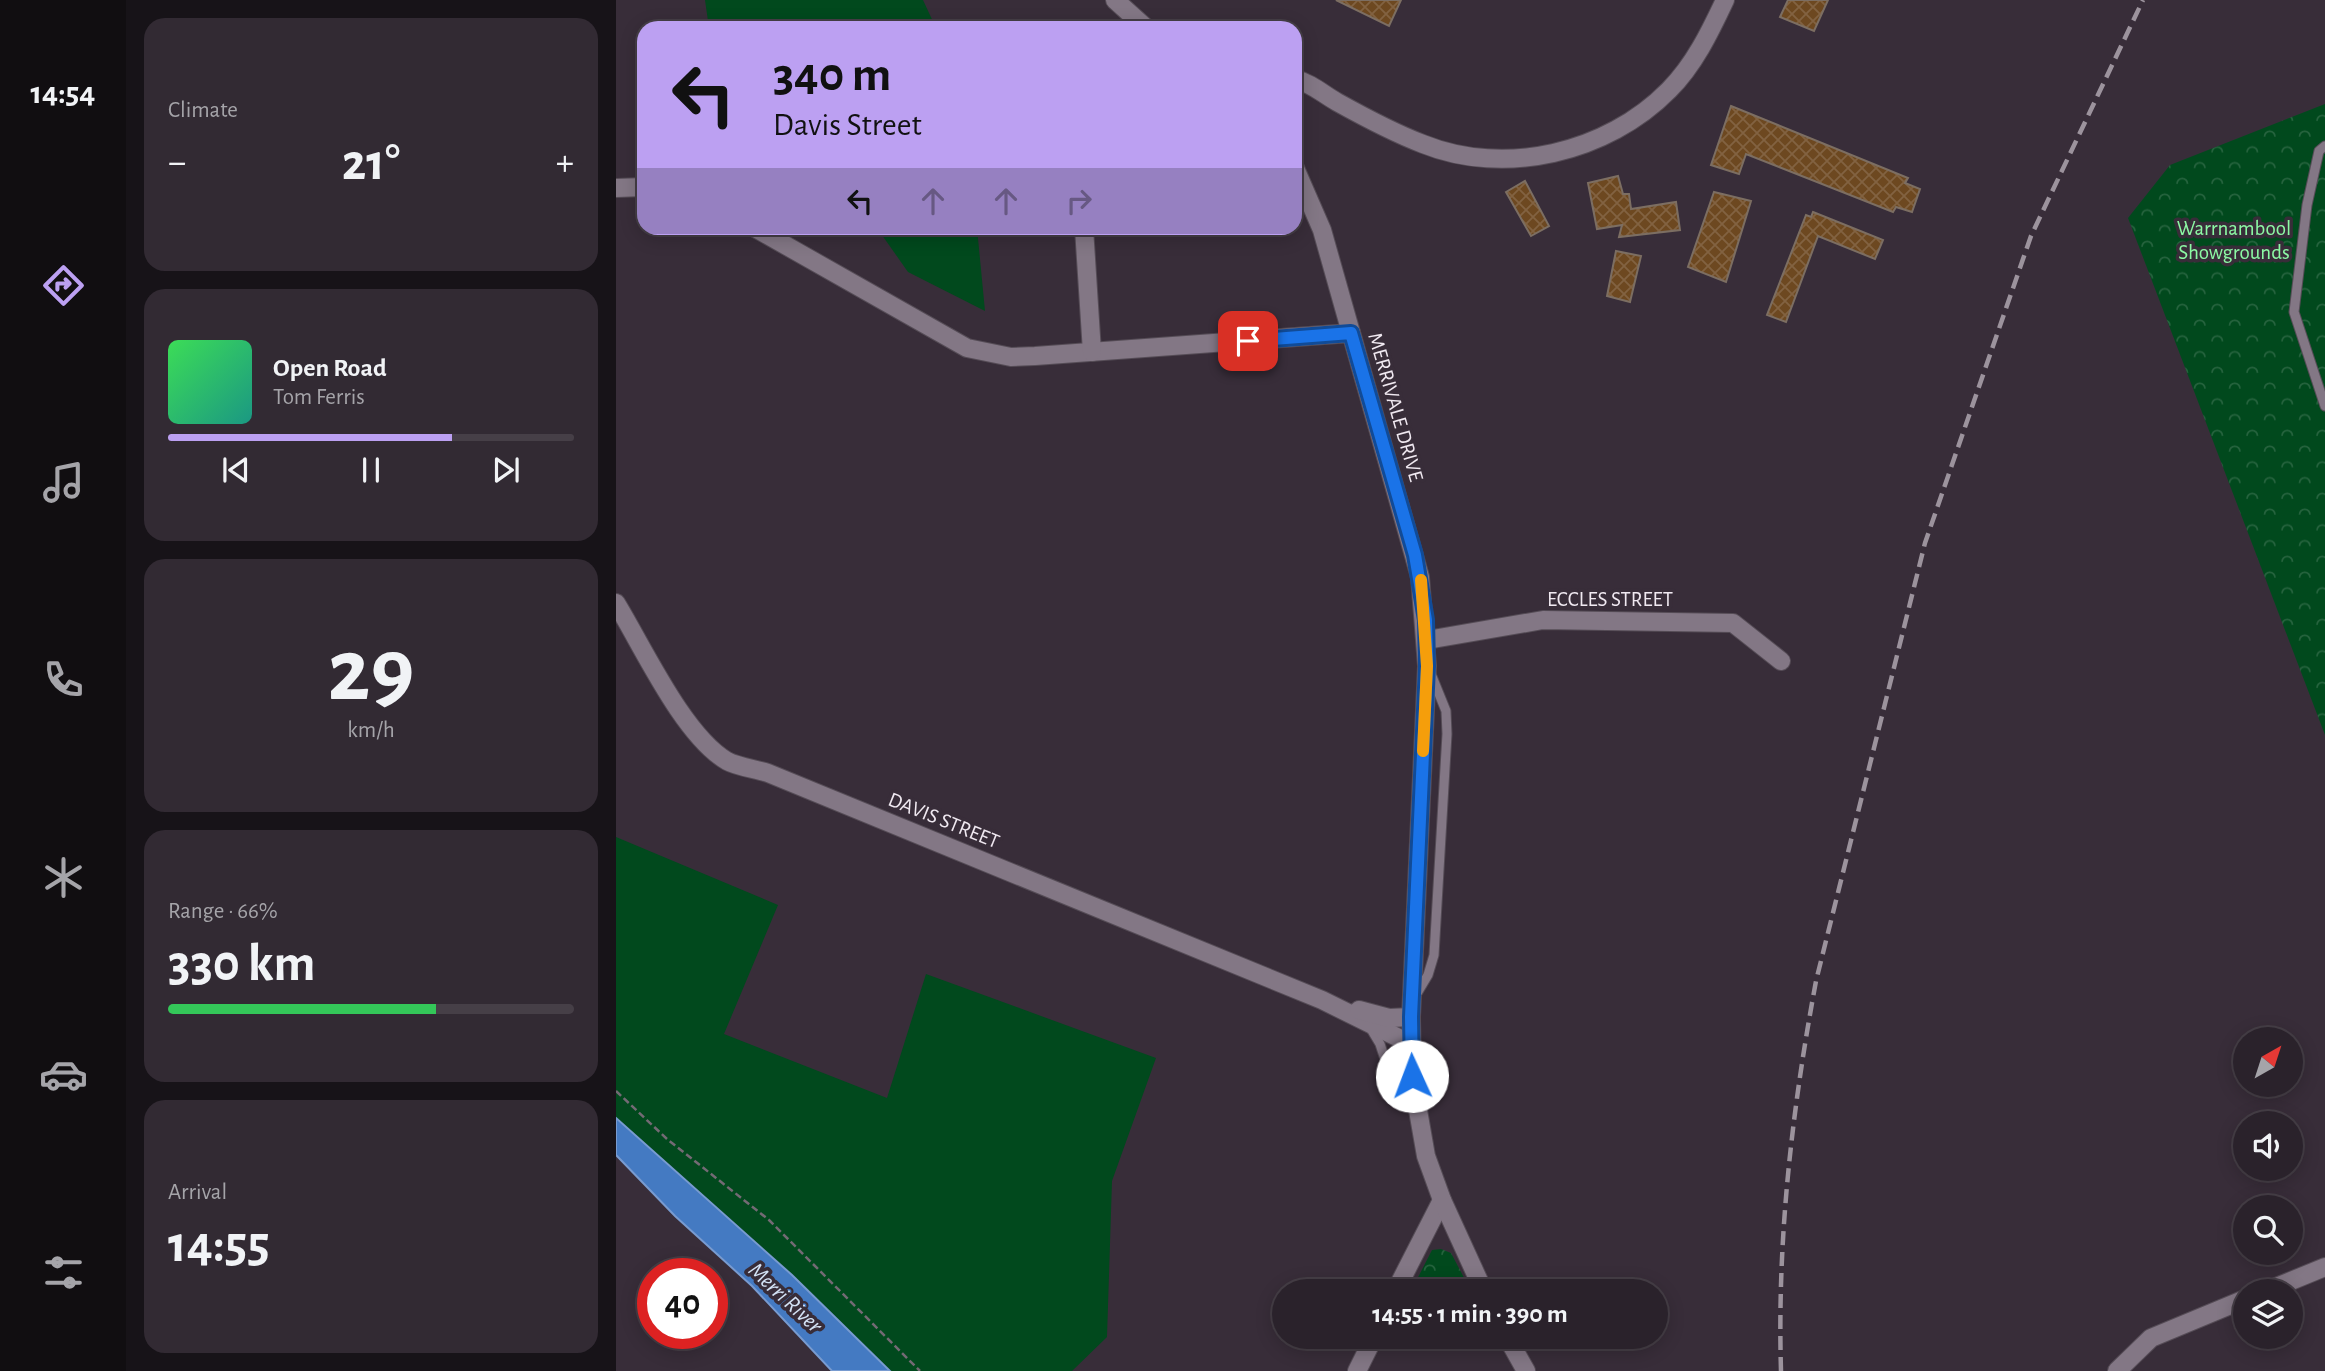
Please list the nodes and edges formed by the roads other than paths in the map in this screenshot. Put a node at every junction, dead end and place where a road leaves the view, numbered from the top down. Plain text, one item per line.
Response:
1 (1115, 0) edge
2 (1725, 0) edge
3 (1138, 21) edge
4 (1302, 83) edge
5 (1302, 95) edge
6 (1338, 102) junction
7 (2325, 146) edge
8 (1302, 184) edge
9 (637, 187) edge
10 (616, 188) edge
11 (767, 235) edge
12 (1084, 235) edge
13 (1351, 333) junction
14 (1092, 352) junction
15 (2325, 406) edge
16 (616, 603) edge
17 (1427, 640) junction
18 (1781, 661) dead end
19 (1322, 1000) junction
20 (1411, 1012) junction
21 (1359, 1019) junction
22 (1411, 1044) junction
23 (1398, 1099) dead end
24 (1442, 1200) junction
25 (2325, 1268) edge
26 (1402, 1279) edge
27 (1479, 1279) edge
28 (2297, 1279) edge
29 (2233, 1304) edge
30 (1368, 1349) edge
31 (1513, 1349) edge
32 (1357, 1371) edge
33 (1525, 1371) edge
34 (2117, 1371) edge

1 - 3 street
2 - 6 street
4 - 6 street
5 - 6 street
7 - 15 lane
8 - 13 street, MERRIVALE DRIVE
9 - 10 street
11 - 14 street
12 - 14 street
13 - 14 street
13 - 17 street, MERRIVALE DRIVE
16 - 19 street, DAVIS STREET
17 - 18 street, ECCLES STREET
17 - 20 street, MERRIVALE DRIVE
19 - 20 street, DAVIS STREET
19 - 21 street, DAVIS STREET
20 - 22 street, MERRIVALE DRIVE
21 - 22 street, DAVIS STREET
21 - 23 lane
22 - 24 street, MERRIVALE DRIVE
24 - 26 street
24 - 27 street, MERRIVALE DRIVE
25 - 28 street
29 - 34 street
30 - 32 street
31 - 33 street

